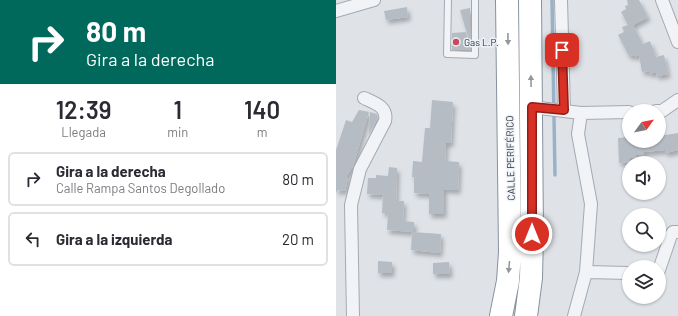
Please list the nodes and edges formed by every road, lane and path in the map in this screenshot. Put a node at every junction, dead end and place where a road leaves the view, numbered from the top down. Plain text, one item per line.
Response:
1 (374, 0) edge
2 (448, 0) edge
3 (475, 0) edge
4 (507, 0) edge
5 (530, 0) edge
6 (561, 0) edge
7 (662, 0) edge
8 (336, 11) edge
9 (678, 42) edge
10 (364, 98) dead end
11 (678, 100) edge
12 (538, 108) junction
13 (666, 108) edge
14 (561, 110) junction
15 (622, 112) edge
16 (581, 113) junction
17 (678, 232) edge
18 (662, 260) edge
19 (586, 272) junction
20 (622, 274) edge
21 (353, 316) edge
22 (501, 316) edge
23 (526, 316) edge
24 (574, 316) edge

1 - 8 street
2 - 3 lane
4 -> 22 highway, CALLE PERIFÉRICO
12 -> 5 highway
6 - 14 street
7 - 9 street
10 - 21 street
11 - 13 street
12 - 14 street
12 - 23 highway
14 - 16 street
15 - 16 street
16 - 19 street
17 - 18 street
19 - 20 street
19 - 24 street

